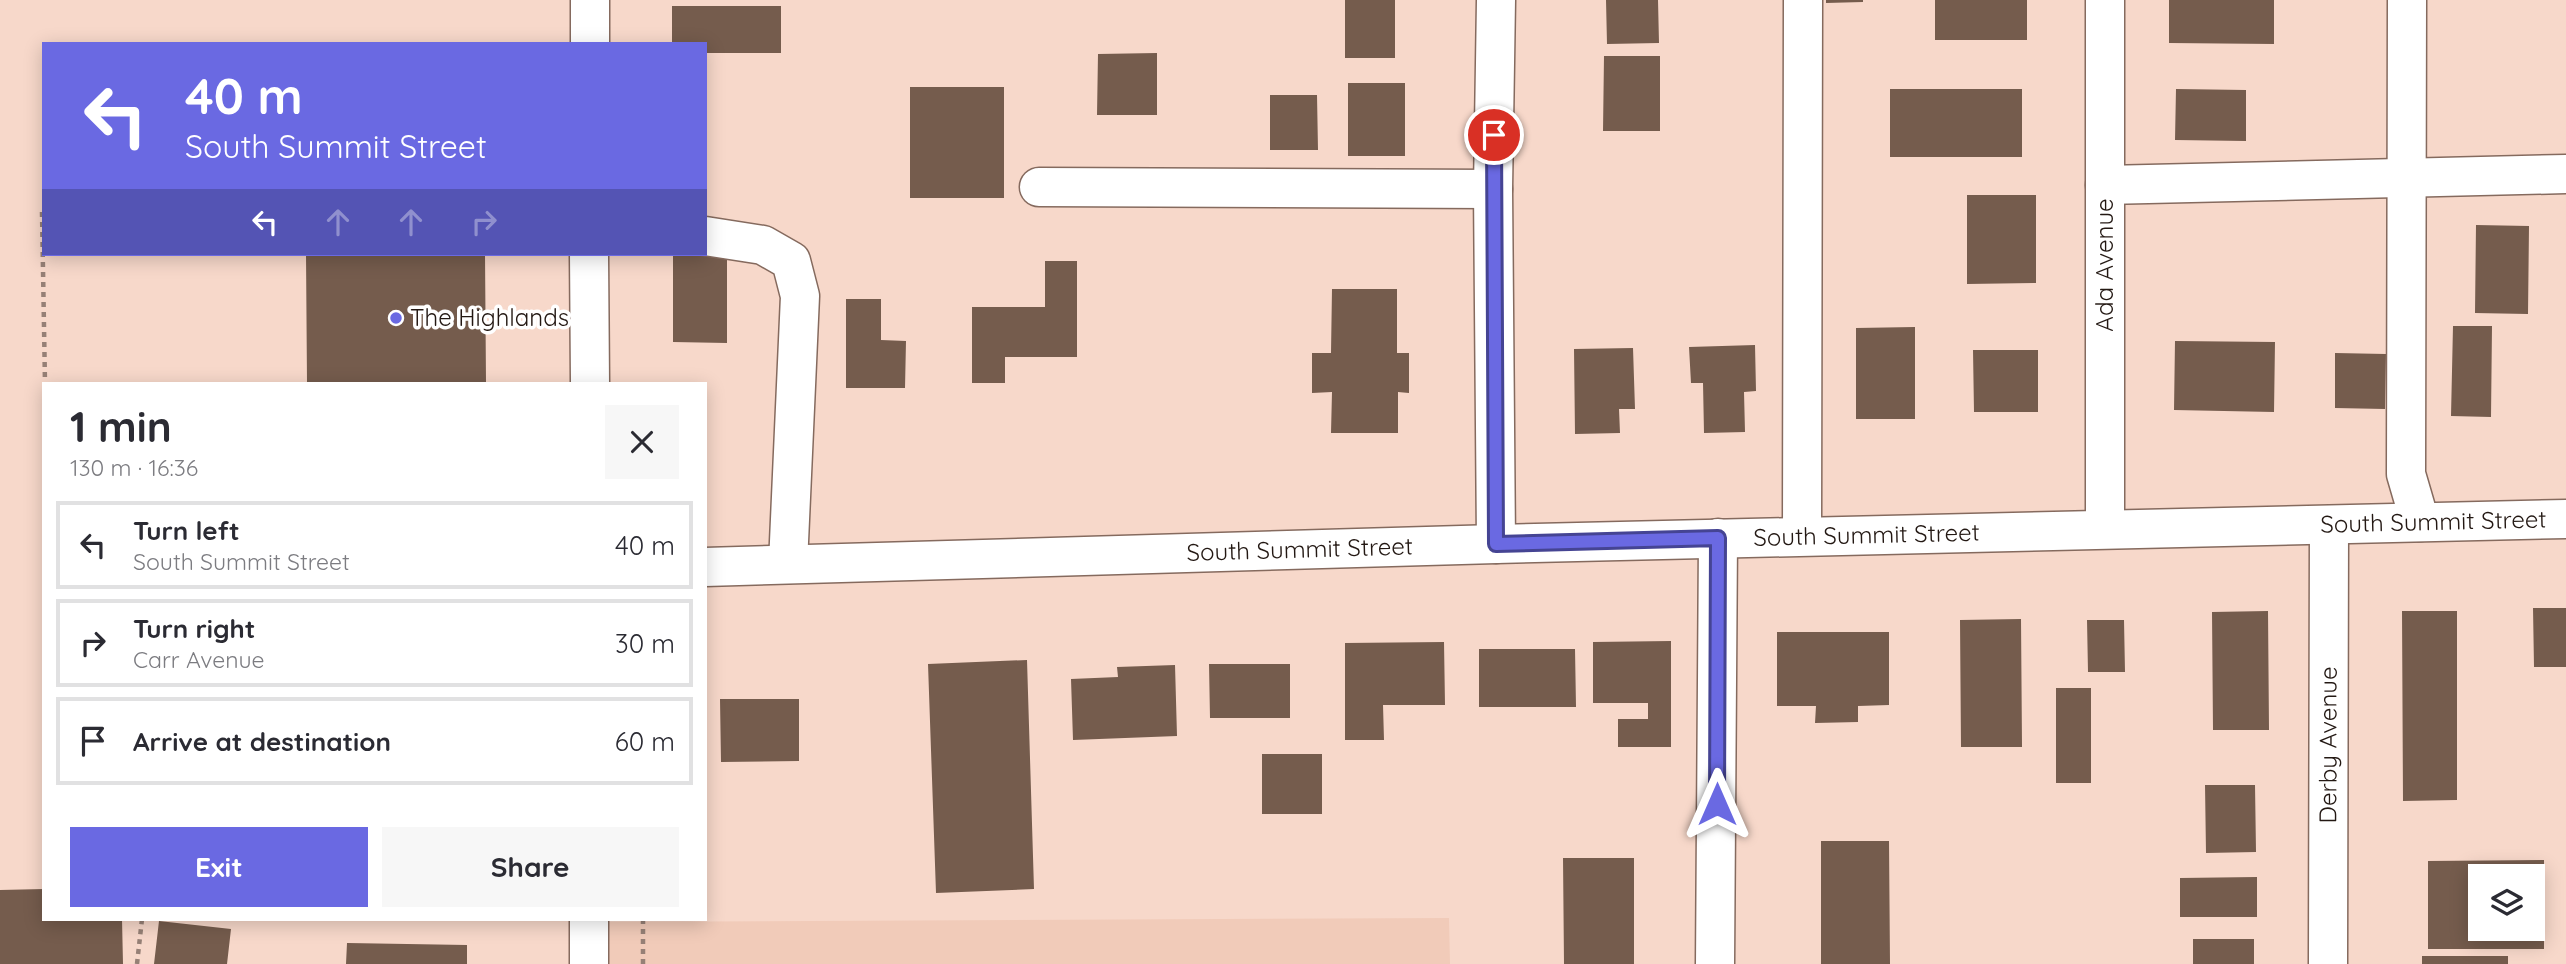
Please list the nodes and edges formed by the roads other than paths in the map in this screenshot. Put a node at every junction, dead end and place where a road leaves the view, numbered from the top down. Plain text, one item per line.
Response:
1 (590, 0) edge
2 (1496, 0) edge
3 (1803, 0) edge
4 (2105, 0) edge
5 (2407, 0) edge
6 (590, 42) edge
7 (2566, 174) edge
8 (2408, 178) junction
9 (2105, 185) junction
10 (1039, 187) dead end
11 (1493, 189) junction
12 (707, 236) edge
13 (589, 256) edge
14 (590, 382) edge
15 (2566, 519) edge
16 (2420, 523) junction
17 (2329, 525) junction
18 (2105, 529) junction
19 (1802, 536) junction
20 (1718, 538) junction
21 (1496, 544) junction
22 (788, 564) junction
23 (707, 567) edge
24 (589, 921) edge
25 (589, 964) edge
26 (1715, 964) edge
27 (2328, 964) edge

1 - 6 street
2 - 11 street
3 - 19 street
4 - 9 street, Ada Avenue
5 - 8 street
7 - 8 street
8 - 9 street
8 - 16 street
9 - 18 street, Ada Avenue
10 - 11 street
11 - 21 street
12 - 22 street
13 - 14 street
15 - 16 street, South Summit Street
16 - 17 street, South Summit Street
17 - 18 street, South Summit Street
17 - 27 street, Derby Avenue
18 - 19 street, South Summit Street
19 - 20 street, South Summit Street
20 - 21 street, South Summit Street
20 - 26 street
21 - 22 street, South Summit Street
22 - 23 street, South Summit Street
24 - 25 street

